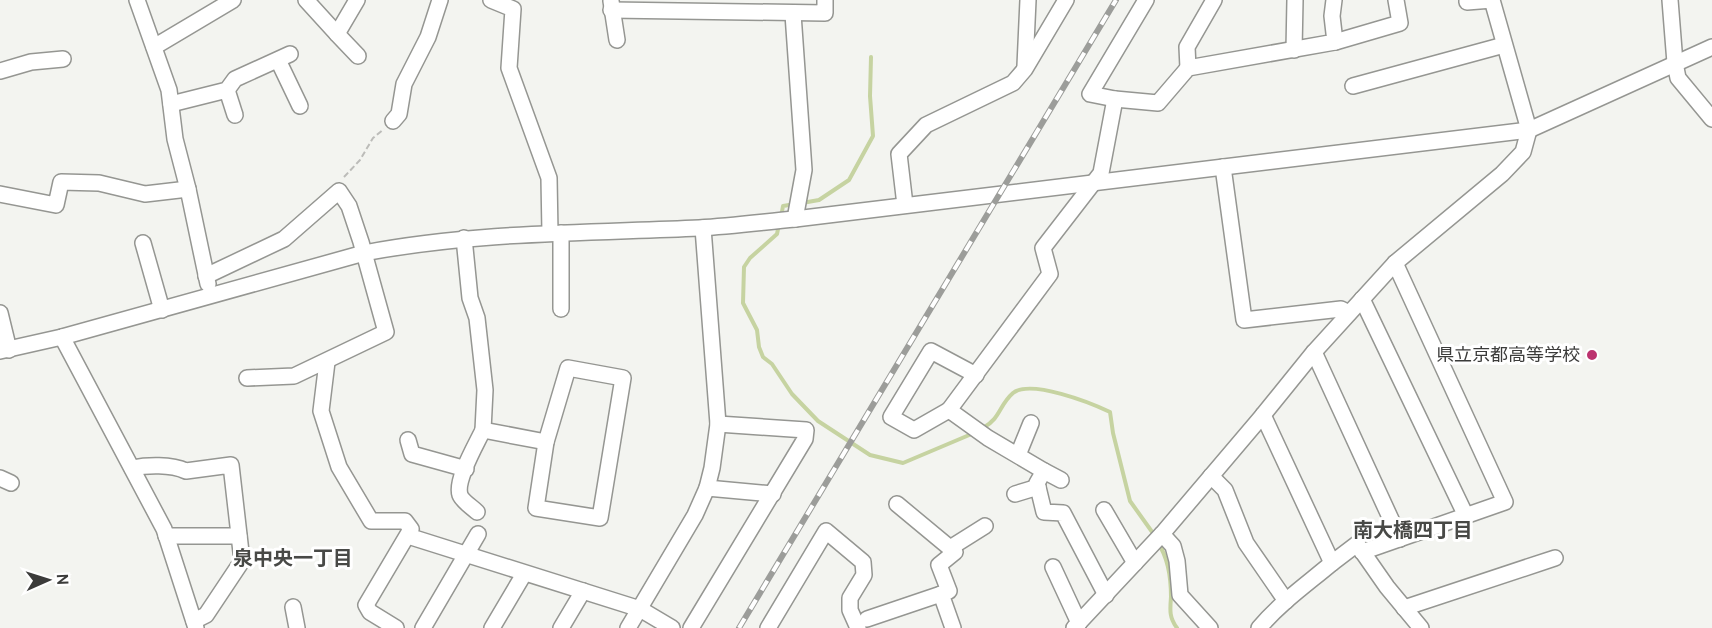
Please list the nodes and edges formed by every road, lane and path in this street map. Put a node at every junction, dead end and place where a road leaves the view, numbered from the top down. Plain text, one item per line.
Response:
1 (137, 0) edge
2 (233, 0) edge
3 (306, 0) edge
4 (357, 0) edge
5 (440, 0) edge
6 (491, 0) edge
7 (825, 0) edge
8 (1028, 0) edge
9 (1066, 0) edge
10 (1146, 0) edge
11 (1214, 0) edge
12 (1294, 0) edge
13 (1334, 0) edge
14 (1396, 0) edge
15 (1467, 0) edge
16 (1670, 0) edge
17 (611, 5) edge
18 (681, 6) edge
19 (752, 6) edge
20 (793, 14) junction
21 (337, 34) junction
22 (618, 40) dead end
23 (1335, 42) junction
24 (1503, 45) junction
25 (154, 47) junction
26 (1712, 47) edge
27 (1294, 50) junction
28 (358, 56) dead end
29 (63, 59) dead end
30 (1675, 63) junction
31 (1188, 68) junction
32 (1025, 69) junction
33 (0, 71) edge
34 (1353, 86) dead end
35 (227, 90) junction
36 (1115, 99) junction
37 (171, 104) junction
38 (300, 106) dead end
39 (235, 115) dead end
40 (1712, 119) edge
41 (393, 121) joint
42 (1529, 130) junction
43 (1223, 167) junction
44 (1095, 183) junction
45 (188, 189) junction
46 (339, 192) junction
47 (0, 194) edge
48 (905, 205) junction
49 (795, 219) junction
50 (703, 228) junction
51 (555, 233) junction
52 (464, 238) junction
53 (143, 243) dead end
54 (364, 253) junction
55 (1395, 263) junction
56 (206, 276) junction
57 (210, 297) junction
58 (1362, 299) junction
59 (561, 309) dead end
60 (162, 310) junction
61 (0, 313) edge
62 (1349, 314) junction
63 (62, 337) junction
64 (5, 351) edge
65 (1314, 352) junction
66 (327, 362) junction
67 (976, 375) junction
68 (247, 378) dead end
69 (949, 410) junction
70 (1263, 415) junction
71 (1032, 423) dead end
72 (718, 424) junction
73 (483, 430) junction
74 (408, 440) dead end
75 (546, 442) junction
76 (1018, 455) junction
77 (132, 468) junction
78 (465, 469) junction
79 (1044, 471) junction
80 (1211, 476) junction
81 (1061, 480) dead end
82 (1038, 487) junction
83 (707, 488) junction
84 (772, 494) junction
85 (1015, 494) dead end
86 (897, 504) dead end
87 (1104, 510) dead end
88 (477, 512) dead end
89 (1466, 516) junction
90 (985, 526) dead end
91 (478, 534) dead end
92 (1162, 534) junction
93 (166, 536) junction
94 (239, 536) junction
95 (408, 536) junction
96 (1400, 539) junction
97 (950, 548) junction
98 (1362, 552) junction
99 (467, 555) junction
100 (1555, 558) dead end
101 (1136, 563) junction
102 (1332, 563) junction
103 (1053, 567) dead end
104 (524, 574) junction
105 (583, 591) junction
106 (941, 594) junction
107 (1106, 595) junction
108 (1286, 601) junction
109 (293, 607) dead end
110 (1404, 608) junction
111 (640, 609) junction
112 (863, 624) edge
113 (195, 625) edge
114 (1076, 625) edge
115 (297, 628) edge
116 (396, 628) edge
117 (423, 628) edge
118 (492, 628) edge
119 (561, 628) edge
120 (628, 628) edge
121 (672, 628) edge
122 (691, 628) edge
123 (768, 628) edge
124 (952, 628) edge
125 (1209, 628) edge
126 (1259, 628) edge
127 (1421, 628) edge

1 - 25 street
2 - 25 street
3 - 21 street
4 - 21 street
5 - 41 street
6 - 51 street
7 - 20 street
8 - 32 street
9 - 32 street
10 - 36 street
11 - 31 street
12 - 27 street
13 - 23 street
14 - 23 street
15 - 24 street
16 - 30 street
17 - 18 street
17 - 22 street
18 - 19 street
19 - 20 street
20 - 49 street
21 - 28 street
23 - 27 street
24 - 34 street
24 - 42 street
25 - 37 street
26 - 30 street
27 - 31 street
29 - 33 street
30 - 40 street
30 - 42 street
31 - 36 street
32 - 48 street
35 - 37 street
35 - 38 street
35 - 39 street
36 - 44 street
37 - 45 street
41 - 46 path
42 - 43 street
42 - 55 street
43 - 44 street
43 - 62 street
44 - 48 street
44 - 67 street
45 - 47 street
45 - 56 street
46 - 54 street
46 - 56 street
48 - 49 street
49 - 50 street
50 - 51 street
50 - 72 street
51 - 52 street
51 - 59 street
52 - 54 street
52 - 73 street
53 - 60 street
54 - 57 street
54 - 66 street
55 - 58 street
55 - 89 street
56 - 57 street
57 - 60 street
58 - 62 street
58 - 89 street
60 - 63 street
61 - 64 street
62 - 65 street
63 - 64 street
63 - 77 street
65 - 70 street
65 - 96 street
66 - 68 street
66 - 95 street
67 - 69 street
67 - 69 street
69 - 76 street
70 - 80 street
70 - 102 street
71 - 76 street
72 - 83 street
72 - 84 street
73 - 75 street
73 - 78 street
74 - 78 street
75 - 75 street
76 - 79 street
77 - 93 street
77 - 94 street
78 - 88 street
79 - 81 street
79 - 82 street
80 - 92 street
80 - 108 street
82 - 85 street
82 - 107 street
83 - 84 street
83 - 111 street
84 - 122 street
86 - 97 street
87 - 101 street
89 - 96 street
90 - 97 street
91 - 99 street
92 - 101 street
92 - 125 street
93 - 94 street
93 - 113 street
94 - 113 street
95 - 99 street
95 - 116 street
96 - 98 street
97 - 106 street
98 - 102 street
98 - 110 street
99 - 104 street
99 - 117 street
100 - 110 street
101 - 107 street
102 - 108 street
103 - 114 street
104 - 105 street
104 - 118 street
105 - 111 street
105 - 119 street
106 - 112 street
106 - 124 street
107 - 114 street
108 - 126 street
109 - 115 street
110 - 127 street
111 - 120 street
111 - 121 street
112 - 123 street

